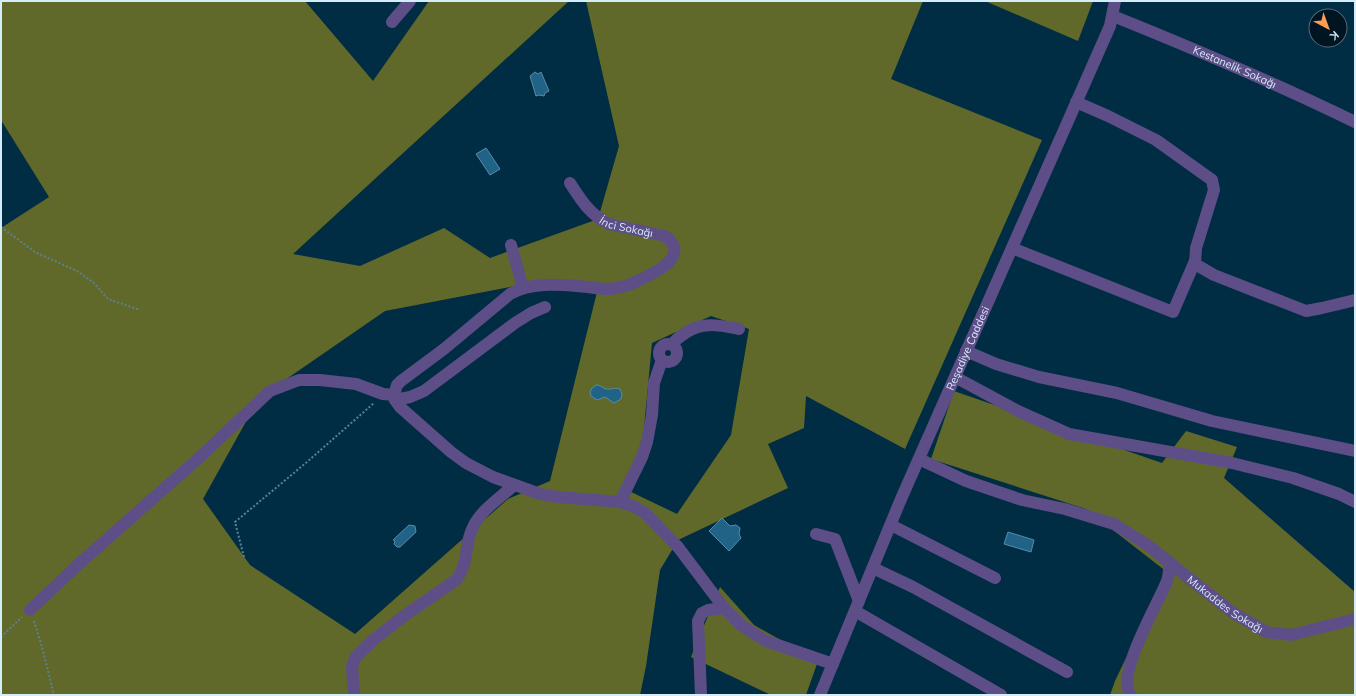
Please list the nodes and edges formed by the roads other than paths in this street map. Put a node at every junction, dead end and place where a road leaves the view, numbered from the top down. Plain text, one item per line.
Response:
1 (410, 1) edge
2 (1115, 1) edge
3 (1112, 16) junction
4 (392, 22) dead end
5 (1076, 102) junction
6 (1355, 122) edge
7 (570, 183) dead end
8 (511, 245) dead end
9 (1012, 248) junction
10 (1195, 261) junction
11 (523, 288) junction
12 (1355, 300) edge
13 (545, 307) dead end
14 (739, 329) dead end
15 (966, 352) junction
16 (955, 377) junction
17 (391, 396) junction
18 (1355, 451) edge
19 (919, 459) junction
20 (514, 485) junction
21 (620, 502) junction
22 (1355, 502) edge
23 (891, 525) junction
24 (816, 534) dead end
25 (1170, 563) junction
26 (873, 568) junction
27 (995, 578) dead end
28 (857, 606) junction
29 (724, 608) junction
30 (30, 610) road end
31 (1355, 619) edge
32 (833, 664) junction
33 (1067, 672) dead end
34 (354, 695) edge
35 (701, 695) edge
36 (820, 695) edge
37 (1001, 695) edge
38 (1130, 695) edge

1 - 4 street
2 - 3 street, Reşadiye Caddesi
3 - 5 street, Reşadiye Caddesi
3 - 6 street, Kestanelik Sokağı
5 - 9 street, Reşadiye Caddesi
5 - 10 street
7 - 11 street, İnci Sokağı
8 - 11 street
9 - 10 street
9 - 15 street, Reşadiye Caddesi
10 - 12 street
11 - 17 street
13 - 17 street
14 - 21 street
15 - 16 street, Reşadiye Caddesi
15 - 18 street
16 - 19 street, Reşadiye Caddesi
16 - 22 street
17 - 20 street
17 - 30 street
19 - 23 street, Reşadiye Caddesi
19 - 25 street, Mukaddes Sokağı
20 - 21 street
20 - 34 street
21 - 29 street
23 - 26 street, Reşadiye Caddesi
23 - 27 street
24 - 28 street
25 - 31 street, Mukaddes Sokağı
25 - 38 street
26 - 28 street, Reşadiye Caddesi
26 - 33 street
28 - 32 street, Reşadiye Caddesi
28 - 37 street
29 - 32 street
29 - 35 street
32 - 36 street, Reşadiye Caddesi

